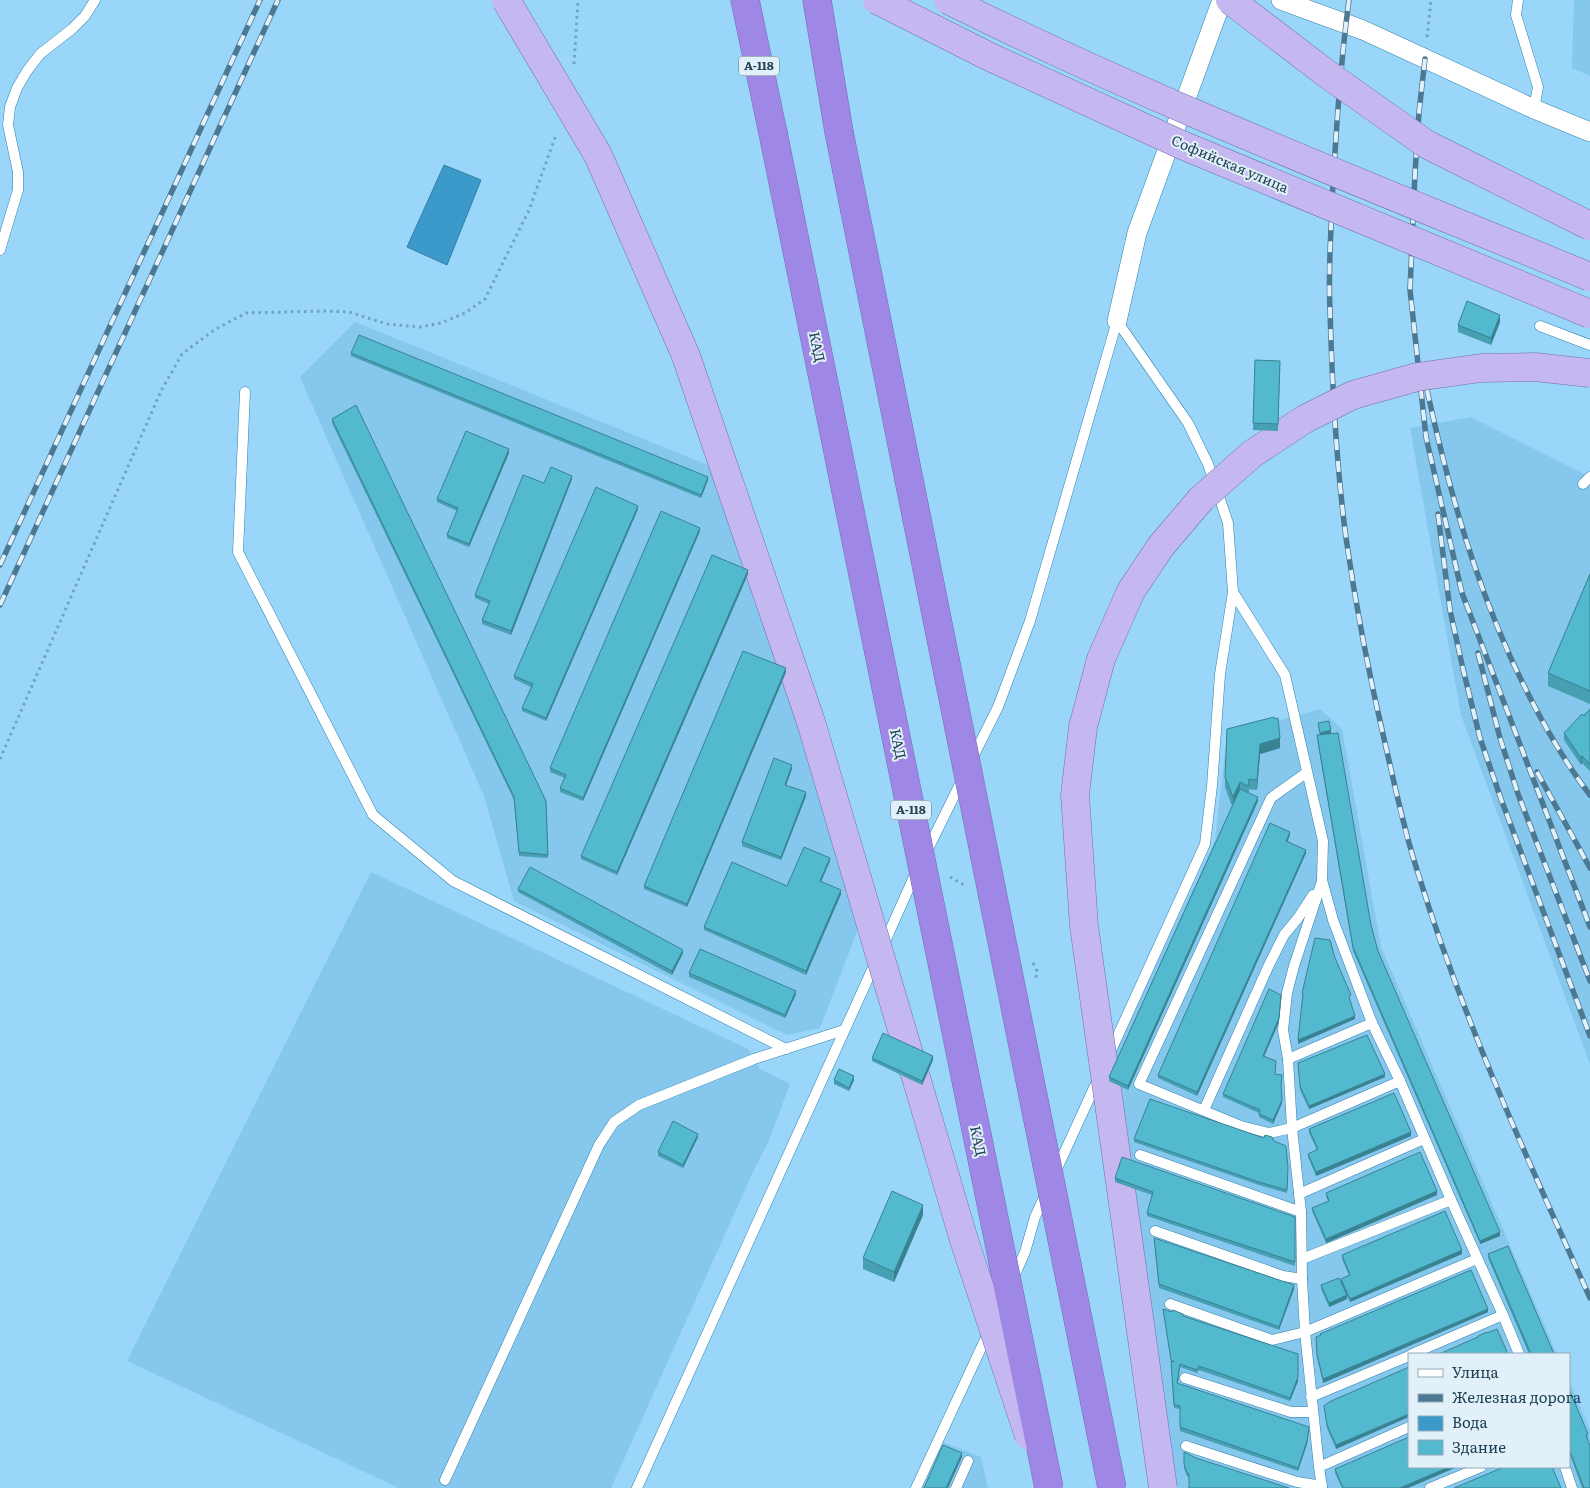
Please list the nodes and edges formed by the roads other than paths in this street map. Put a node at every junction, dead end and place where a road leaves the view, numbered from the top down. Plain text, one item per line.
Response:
1 (95, 0) edge
2 (506, 0) edge
3 (745, 0) edge
4 (817, 0) edge
5 (877, 0) edge
6 (948, 0) edge
7 (1222, 0) edge
8 (1230, 0) edge
9 (1281, 0) edge
10 (1518, 0) edge
11 (1534, 109) junction
12 (1590, 132) edge
13 (1590, 226) edge
14 (0, 250) edge
15 (1590, 277) edge
16 (1590, 314) edge
17 (1117, 321) junction
18 (1540, 326) dead end
19 (1590, 345) edge
20 (1590, 373) edge
21 (245, 392) dead end
22 (1233, 592) junction
23 (1306, 773) junction
24 (1322, 880) junction
25 (1372, 1023) junction
26 (844, 1030) junction
27 (786, 1049) junction
28 (1288, 1059) junction
29 (1400, 1081) junction
30 (1204, 1110) junction
31 (1292, 1128) junction
32 (1424, 1138) junction
33 (1140, 1155) dead end
34 (1299, 1194) junction
35 (1450, 1200) junction
36 (1301, 1212) junction
37 (1155, 1231) dead end
38 (1302, 1259) junction
39 (1477, 1259) junction
40 (1302, 1279) junction
41 (1170, 1304) dead end
42 (1504, 1315) junction
43 (1306, 1332) junction
44 (1415, 1353) edge
45 (1519, 1353) edge
46 (1408, 1356) edge
47 (1185, 1378) dead end
48 (1312, 1397) junction
49 (1313, 1412) junction
50 (1408, 1427) edge
51 (1186, 1446) dead end
52 (968, 1461) dead end
53 (1319, 1467) junction
54 (1479, 1468) edge
55 (1565, 1468) edge
56 (445, 1480) dead end
57 (1322, 1487) edge
58 (637, 1488) edge
59 (916, 1488) edge
60 (956, 1488) edge
61 (1048, 1488) edge
62 (1112, 1488) edge
63 (1163, 1488) edge
64 (1430, 1488) edge
65 (1572, 1488) edge

1 - 14 lane
2 - 61 main road, bridge
3 - 61 highway, КАД / А-118, bridge
4 - 62 highway, bridge
5 - 16 main road, Софийская улица, bridge
6 - 15 main road, bridge
7 - 17 street
8 - 13 main road, bridge
9 - 11 street
10 - 11 lane
11 - 12 street
17 - 22 lane
17 - 26 lane
18 - 19 lane
20 - 63 main road, bridge
21 - 27 lane
22 - 23 lane
22 - 59 lane
23 - 24 lane
23 - 30 lane
24 - 25 lane
24 - 28 lane
24 - 30 lane
25 - 28 lane
25 - 29 lane
26 - 27 lane
26 - 58 lane
27 - 56 lane
28 - 31 lane
29 - 31 lane
29 - 32 lane
30 - 31 lane
31 - 34 lane
32 - 34 lane
32 - 35 lane
33 - 36 lane
34 - 36 lane
35 - 38 lane
35 - 39 lane
36 - 38 lane
37 - 40 lane
38 - 40 lane
39 - 42 lane
39 - 43 lane
40 - 43 lane
41 - 43 lane
42 - 44 lane
42 - 45 lane
43 - 48 lane
46 - 48 lane
47 - 49 lane
48 - 49 lane
49 - 53 lane
50 - 53 lane
51 - 57 lane
52 - 60 lane
53 - 57 lane
54 - 64 lane
55 - 65 lane

